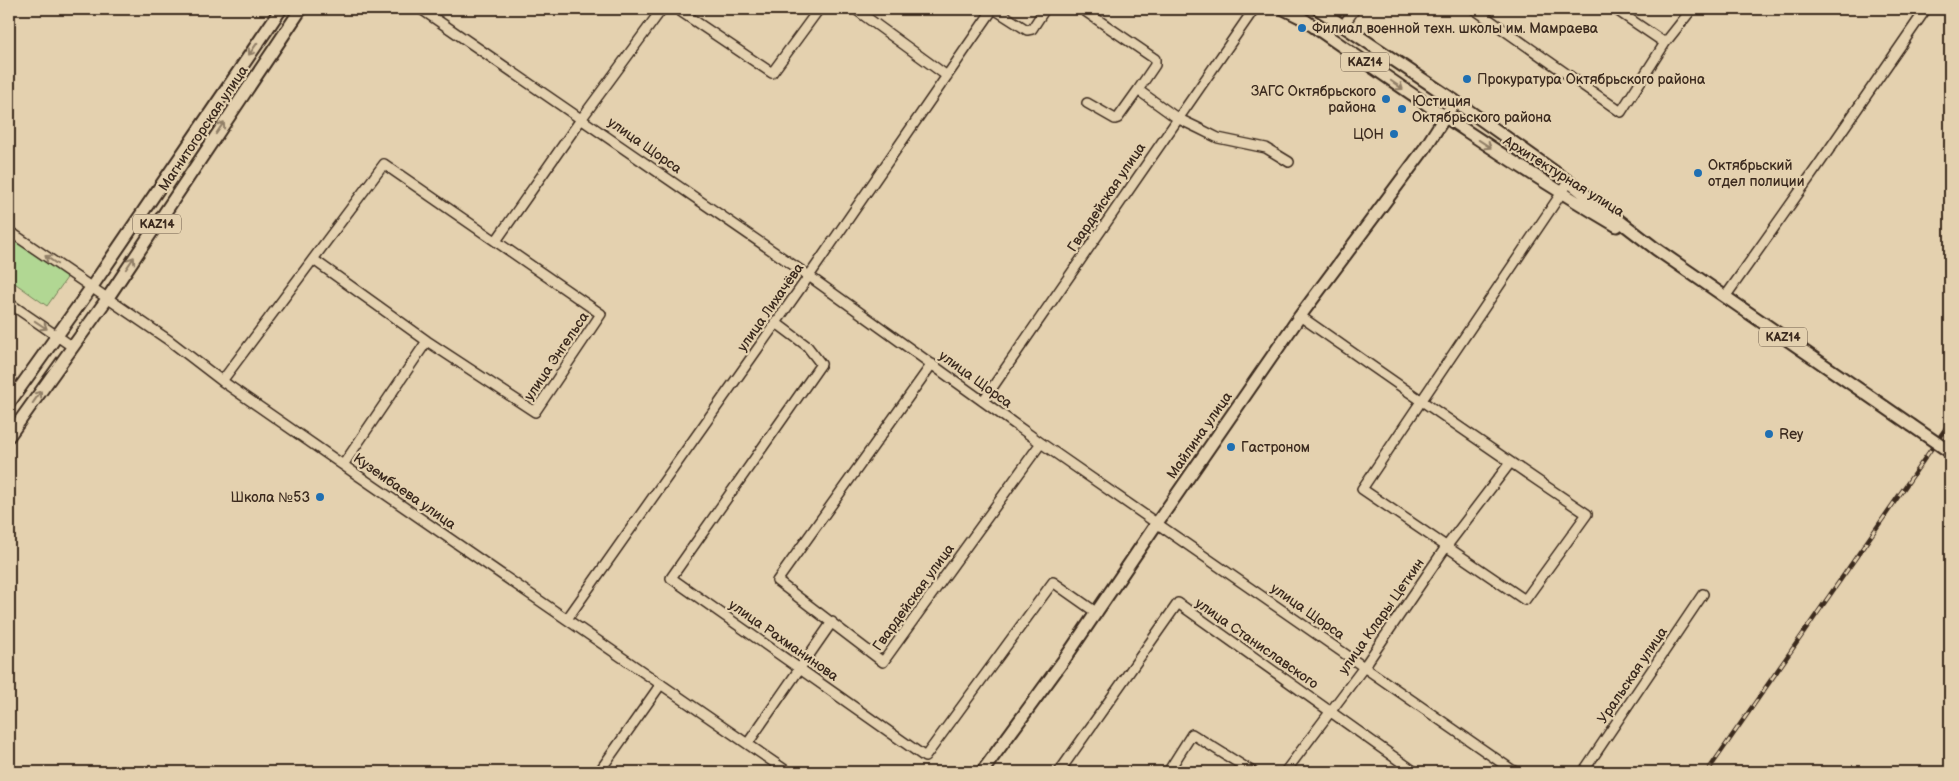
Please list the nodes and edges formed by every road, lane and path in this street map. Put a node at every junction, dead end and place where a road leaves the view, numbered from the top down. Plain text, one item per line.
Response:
1 (281, 9) edge
2 (301, 9) edge
3 (421, 9) edge
4 (662, 9) edge
5 (677, 9) edge
6 (819, 9) edge
7 (855, 9) edge
8 (994, 9) edge
9 (1045, 9) edge
10 (1082, 9) edge
11 (1254, 9) edge
12 (1284, 9) edge
13 (1318, 9) edge
14 (1355, 9) edge
15 (1474, 9) edge
16 (1615, 9) edge
17 (1692, 9) edge
18 (1926, 9) edge
19 (1342, 27) junction
20 (1665, 43) junction
21 (947, 76) junction
22 (1138, 90) junction
23 (1455, 101) junction
24 (1087, 103) dead end
25 (1444, 117) junction
26 (582, 118) junction
27 (1177, 118) junction
28 (1289, 162) dead end
29 (1569, 182) junction
30 (1561, 194) junction
31 (9, 231) edge
32 (496, 241) junction
33 (1656, 249) junction
34 (314, 260) junction
35 (809, 276) junction
36 (91, 288) junction
37 (1725, 297) junction
38 (107, 299) junction
39 (9, 303) edge
40 (1300, 316) junction
41 (775, 322) junction
42 (56, 336) junction
43 (426, 341) junction
44 (72, 347) junction
45 (932, 364) junction
46 (222, 381) junction
47 (982, 401) junction
48 (1422, 401) junction
49 (9, 403) edge
50 (9, 436) edge
51 (1041, 443) junction
52 (1950, 452) edge
53 (1510, 463) junction
54 (343, 465) junction
55 (1157, 523) junction
56 (1446, 547) junction
57 (1703, 594) dead end
58 (1097, 613) junction
59 (567, 619) junction
60 (832, 622) junction
61 (1364, 667) junction
62 (800, 668) junction
63 (661, 684) junction
64 (1330, 711) junction
65 (748, 744) junction
66 (599, 772) edge
67 (788, 772) edge
68 (982, 772) edge
69 (1059, 772) edge
70 (1168, 772) edge
71 (1253, 772) edge
72 (1285, 772) edge
73 (1415, 772) edge
74 (1515, 772) edge
75 (1583, 772) edge

1 -> 36 main road, Магнитогорская улица / KAZ14
38 -> 2 main road, Магнитогорская улица / KAZ14
3 - 26 street, улица Щорса
4 - 26 street
5 - 6 street
7 - 21 street
8 - 9 street
8 - 21 street, улица Лихачёва
10 - 22 street
11 - 27 street, Гвардейская улица
12 -> 25 main road, Архитектурная улица / KAZ14
13 - 19 main road, Архитектурная улица / KAZ14
14 - 19 street
15 - 20 street
16 - 20 street
17 - 20 street
18 - 37 street
19 - 23 main road, Архитектурная улица / KAZ14
21 - 35 street, улица Лихачёва
22 - 24 street
22 - 27 street
23 - 25 main road, Майлина улица
23 - 29 main road, Архитектурная улица / KAZ14
25 -> 30 main road, Архитектурная улица / KAZ14
25 - 40 main road, Майлина улица
26 - 32 street
26 - 35 street, улица Щорса
27 - 28 street
27 - 47 street, Гвардейская улица
29 - 30 street
29 - 33 main road, Архитектурная улица / KAZ14
30 - 33 main road, Архитектурная улица / KAZ14
30 - 48 street
36 -> 31 street, Кузембаева улица
32 - 34 street, улица Энгельса
32 - 43 street, улица Энгельса
33 - 37 main road, Архитектурная улица / KAZ14
34 - 43 street, улица Энгельса
34 - 46 street, улица Энгельса
35 - 41 street, улица Лихачёва
35 - 45 street, улица Щорса
36 - 38 street, Кузембаева улица
36 - 42 main road, Магнитогорская улица / KAZ14
37 - 52 main road, Архитектурная улица / KAZ14, bridge
38 - 44 main road, Магнитогорская улица / KAZ14
38 - 46 street, Кузембаева улица
39 -> 42 street
40 - 48 street
40 - 55 main road, Майлина улица
41 - 59 street, улица Лихачёва
41 - 62 street, улица Рахманинова
42 - 44 street
42 - 49 main road, Магнитогорская улица / KAZ14
43 - 54 street
50 -> 44 main road, Магнитогорская улица / KAZ14
45 - 47 street, улица Щорса
45 - 60 street, Гвардейская улица
46 - 54 street, Кузембаева улица
47 - 51 street, улица Щорса
48 - 53 street
48 - 56 street
51 - 55 street, улица Щорса
51 - 60 street, Гвардейская улица
53 - 56 street, улица Клары Цеткин
53 - 56 street
54 - 59 street, Кузембаева улица
55 - 58 main road, Майлина улица
55 - 61 street, улица Щорса
56 - 61 street, улица Клары Цеткин
57 - 75 street, Уральская улица
58 - 62 street, улица Рахманинова
58 - 68 main road, Майлина улица
59 - 63 street, Кузембаева улица
60 - 62 street
61 - 64 street, улица Клары Цеткин
61 - 74 street, улица Щорса
62 - 65 street
63 - 65 street, Кузембаева улица
63 - 66 street
64 - 69 street, улица Станиславского
64 - 72 street, улица Клары Цеткин
64 - 73 street, улица Станиславского
65 - 67 street, Кузембаева улица
70 - 71 street

